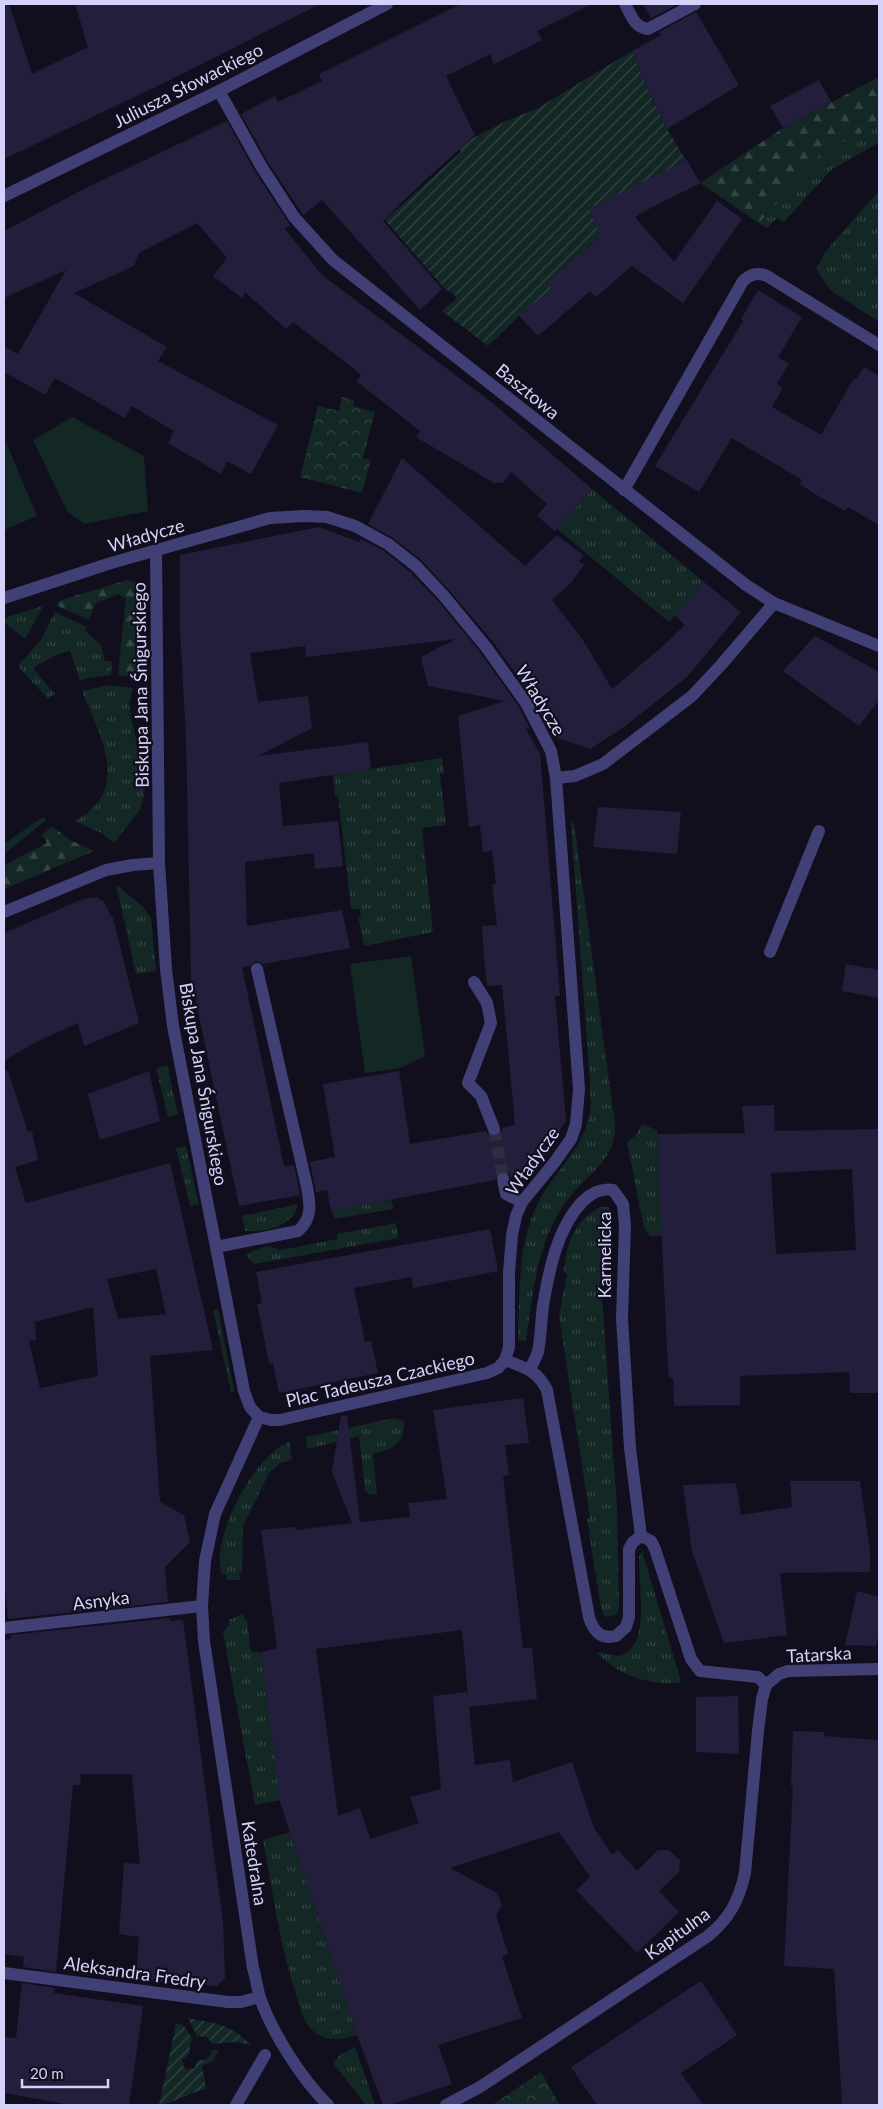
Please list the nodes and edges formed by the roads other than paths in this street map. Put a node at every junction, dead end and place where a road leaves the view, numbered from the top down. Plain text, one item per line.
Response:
1 (387, 4) edge
2 (626, 4) edge
3 (695, 4) edge
4 (219, 91) junction
5 (4, 196) edge
6 (879, 345) edge
7 (624, 490) junction
8 (160, 549) junction
9 (4, 598) edge
10 (774, 603) junction
11 (879, 646) edge
12 (556, 778) junction
13 (819, 831) dead end
14 (159, 862) junction
15 (4, 912) edge
16 (770, 952) dead end
17 (257, 969) dead end
18 (474, 982) dead end
19 (494, 1129) tunnel mouth
20 (503, 1179) tunnel mouth
21 (522, 1202) junction
22 (216, 1247) junction
23 (506, 1360) junction
24 (530, 1370) junction
25 (259, 1417) junction
26 (641, 1536) junction
27 (202, 1606) junction
28 (4, 1628) edge
29 (879, 1669) edge
30 (766, 1685) junction
31 (4, 1973) edge
32 (260, 1998) junction
33 (265, 2055) dead end
34 (239, 2104) edge
35 (328, 2105) edge
36 (446, 2105) edge

1 - 4 street, Juliusza Słowackiego
2 - 3 street
4 - 5 street, Juliusza Słowackiego
4 - 7 street, Basztowa
6 - 7 street
7 - 10 street, Basztowa
8 - 9 street, Władycze
8 - 12 street, Władycze
8 - 14 street, Biskupa Jana Śnigurskiego
10 - 11 street, Basztowa
10 - 12 street
12 - 21 street, Władycze
13 - 16 street
14 - 15 street
14 - 22 street, Biskupa Jana Śnigurskiego
17 - 22 street
18 - 19 street
20 - 21 street
21 - 23 street, Władycze
22 - 25 street, Biskupa Jana Śnigurskiego
23 - 24 street
23 - 25 street, Plac Tadeusza Czackiego
24 - 26 street
24 - 26 street, Karmelicka
25 - 27 street
26 - 30 street
27 - 28 street, Asnyka
27 - 32 street, Katedralna
29 - 30 street, Tatarska
30 - 36 street, Kapitulna
31 - 32 street, Aleksandra Fredry
32 - 35 street, Katedralna
33 - 34 street

